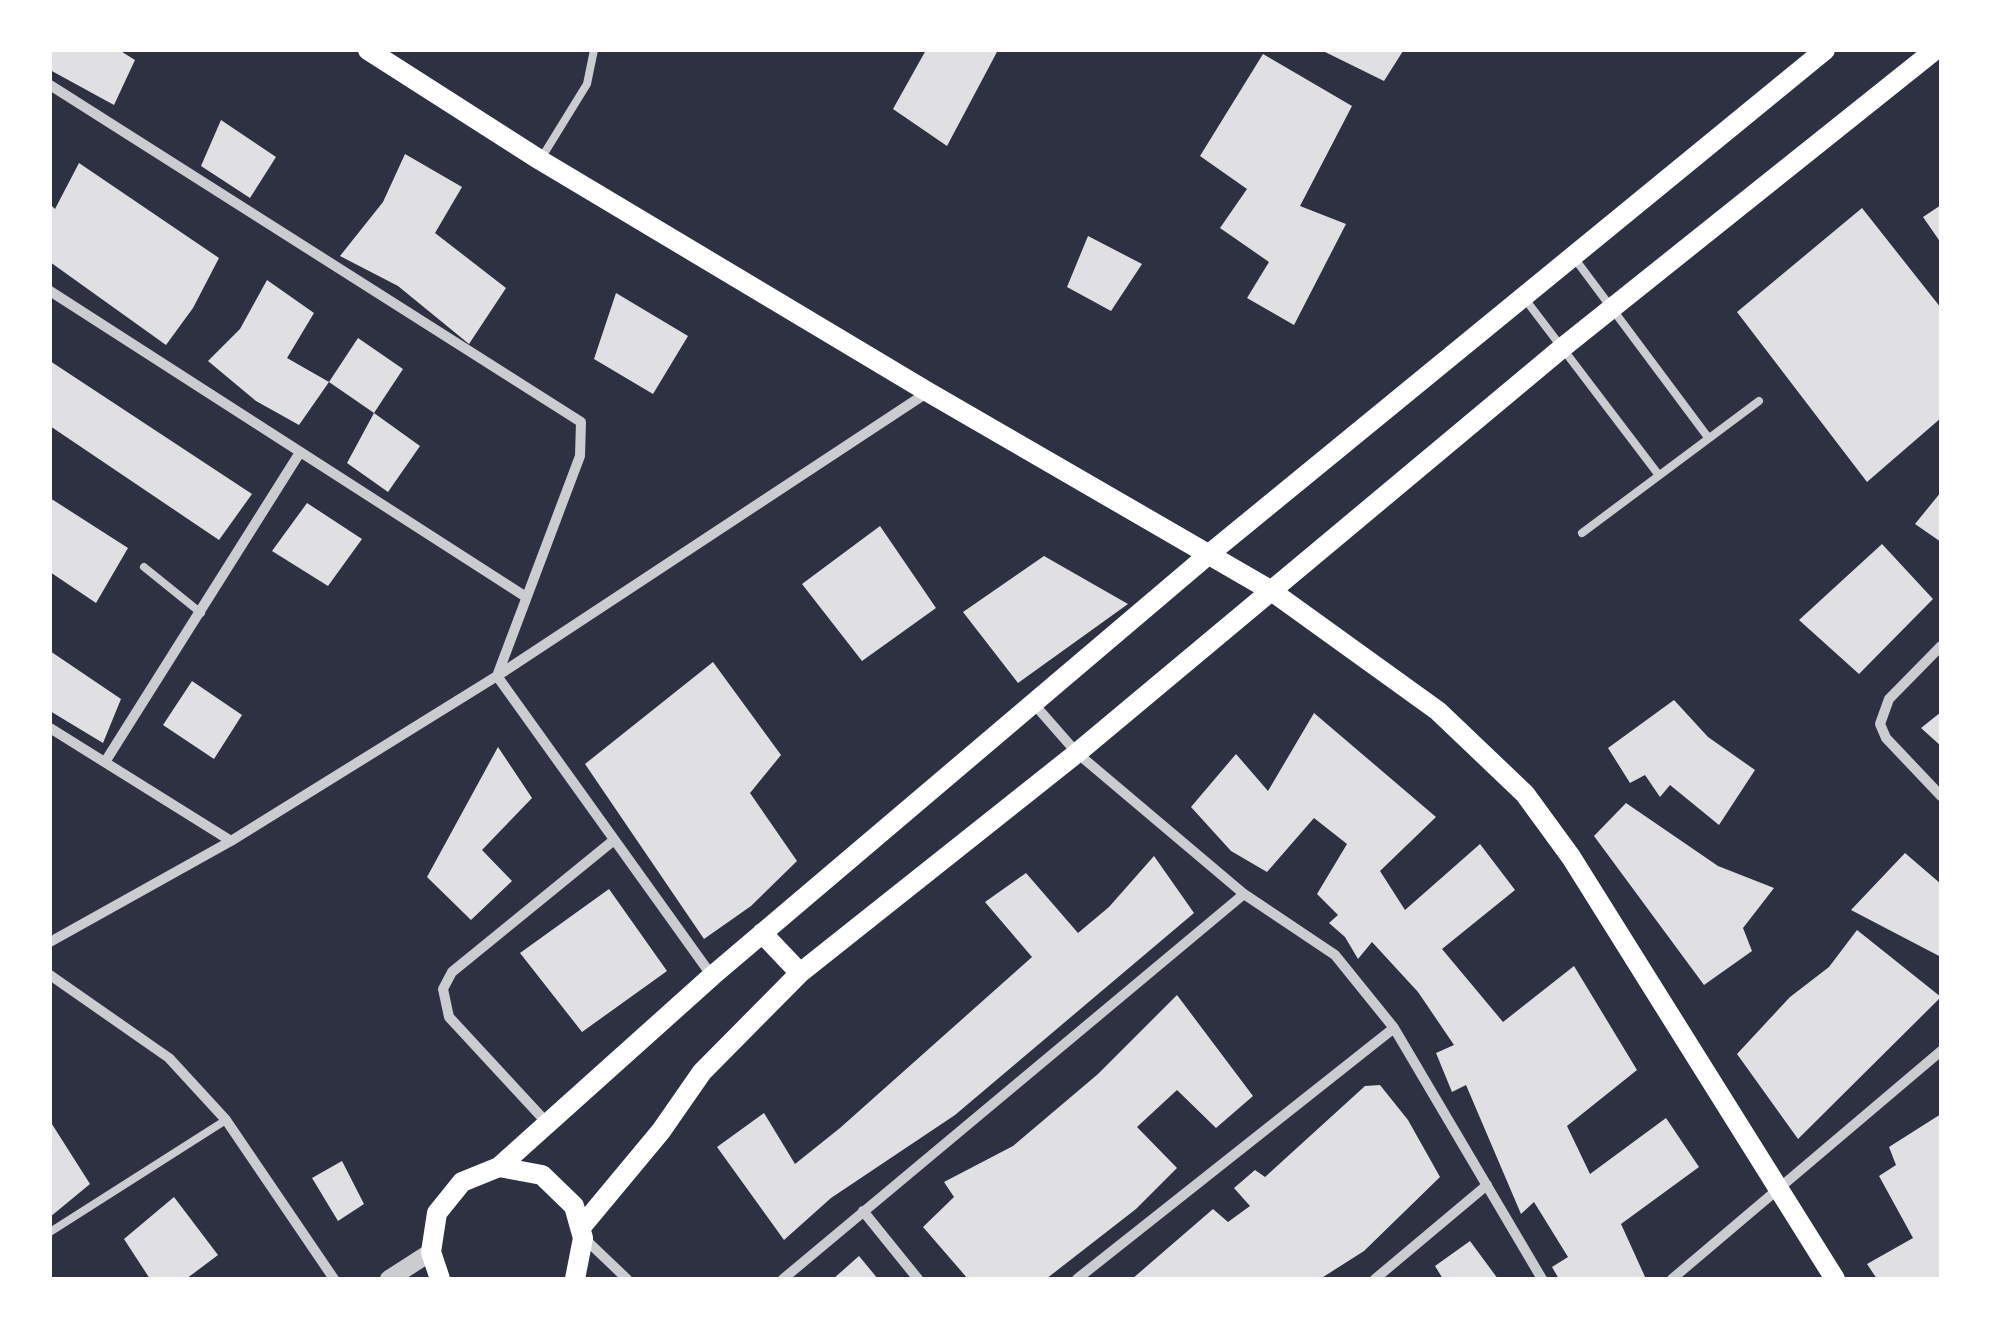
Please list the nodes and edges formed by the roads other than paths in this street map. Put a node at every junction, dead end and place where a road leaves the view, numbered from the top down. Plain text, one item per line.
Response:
1 (368, 50) edge
2 (594, 50) edge
3 (1825, 50) edge
4 (1935, 50) edge
5 (50, 85) edge
6 (540, 160) junction
7 (1574, 258) junction
8 (50, 291) edge
9 (1525, 299) junction
10 (1614, 310) junction
11 (1562, 348) junction
12 (928, 392) junction
13 (1759, 402) dead end
14 (1707, 436) junction
15 (299, 454) junction
16 (1658, 474) junction
17 (1582, 533) dead end
18 (1208, 555) junction
19 (144, 567) dead end
20 (1270, 590) junction
21 (526, 597) junction
22 (201, 613) junction
23 (1941, 646) edge
24 (497, 676) junction
25 (1033, 703) junction
26 (50, 728) edge
27 (1078, 753) junction
28 (105, 762) junction
29 (1941, 796) edge
30 (614, 840) junction
31 (231, 841) junction
32 (1244, 894) junction
33 (762, 933) junction
34 (50, 942) edge
35 (800, 973) junction
36 (50, 975) edge
37 (712, 976) junction
38 (1394, 1028) junction
39 (1941, 1051) edge
40 (226, 1120) junction
41 (550, 1126) junction
42 (500, 1167) junction
43 (1487, 1185) junction
44 (1780, 1188) junction
45 (863, 1211) junction
46 (50, 1232) edge
47 (582, 1232) junction
48 (432, 1252) junction
49 (334, 1279) edge
50 (389, 1279) edge
51 (440, 1279) edge
52 (575, 1279) edge
53 (627, 1279) edge
54 (784, 1279) edge
55 (918, 1279) edge
56 (1077, 1279) edge
57 (1375, 1279) edge
58 (1542, 1279) edge
59 (1672, 1279) edge
60 (1835, 1279) edge

1 - 6 main road
2 - 6 lane
3 - 7 main road
4 - 10 main road
5 - 21 street
6 - 12 main road
7 - 9 main road
7 - 10 lane
8 - 15 street
9 - 11 lane
9 - 18 main road
10 - 11 main road
10 - 14 lane
11 - 16 lane
11 - 20 main road
12 - 18 main road
12 - 24 street
13 - 14 lane
14 - 16 lane
15 - 21 street
15 - 22 street
16 - 17 lane
18 - 20 main road
18 - 25 main road
19 - 22 lane
20 - 27 main road
20 - 44 main road
21 - 24 street
22 - 28 street
23 - 29 street
24 - 30 street
24 - 31 street
25 - 27 street
25 - 33 main road
26 - 28 street
27 - 32 street
27 - 35 main road
28 - 31 street
30 - 37 street
30 - 41 street
31 - 34 street
32 - 38 street
32 - 45 street
33 - 35 main road
33 - 37 main road
35 - 47 main road
36 - 40 street
37 - 41 main road
38 - 43 street
38 - 56 street
39 - 44 street
40 - 46 lane
40 - 49 street
41 - 42 main road
42 - 47 main road
42 - 48 main road
43 - 57 street
43 - 58 street
44 - 59 street
44 - 60 main road
45 - 54 street
45 - 55 street
47 - 52 main road
47 - 53 street
48 - 50 street
48 - 51 main road

